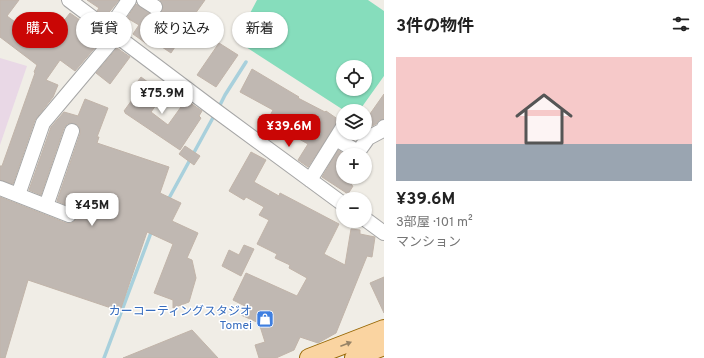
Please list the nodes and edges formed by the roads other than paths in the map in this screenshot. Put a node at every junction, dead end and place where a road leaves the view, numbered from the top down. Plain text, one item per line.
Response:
1 (69, 0) edge
2 (129, 0) edge
3 (86, 12) edge
4 (123, 12) edge
5 (132, 46) edge
6 (101, 48) edge
7 (384, 127) edge
8 (72, 131) dead end
9 (372, 136) edge
10 (336, 139) edge
11 (347, 140) edge
12 (367, 140) edge
13 (310, 180) junction
14 (0, 188) edge
15 (18, 195) junction
16 (336, 199) edge
17 (46, 206) junction
18 (69, 215) dead end
19 (372, 224) edge
20 (384, 233) edge
21 (384, 329) edge
22 (384, 346) edge
23 (309, 358) edge
24 (354, 358) edge

1 - 3 street
2 - 4 street
5 - 13 street
6 - 15 street
7 - 9 street
8 - 17 street
10 - 13 street
11 - 12 street
13 - 16 street
14 - 15 street
15 - 17 street
17 - 18 street
19 - 20 street
23 -> 21 main road
22 - 24 main road

